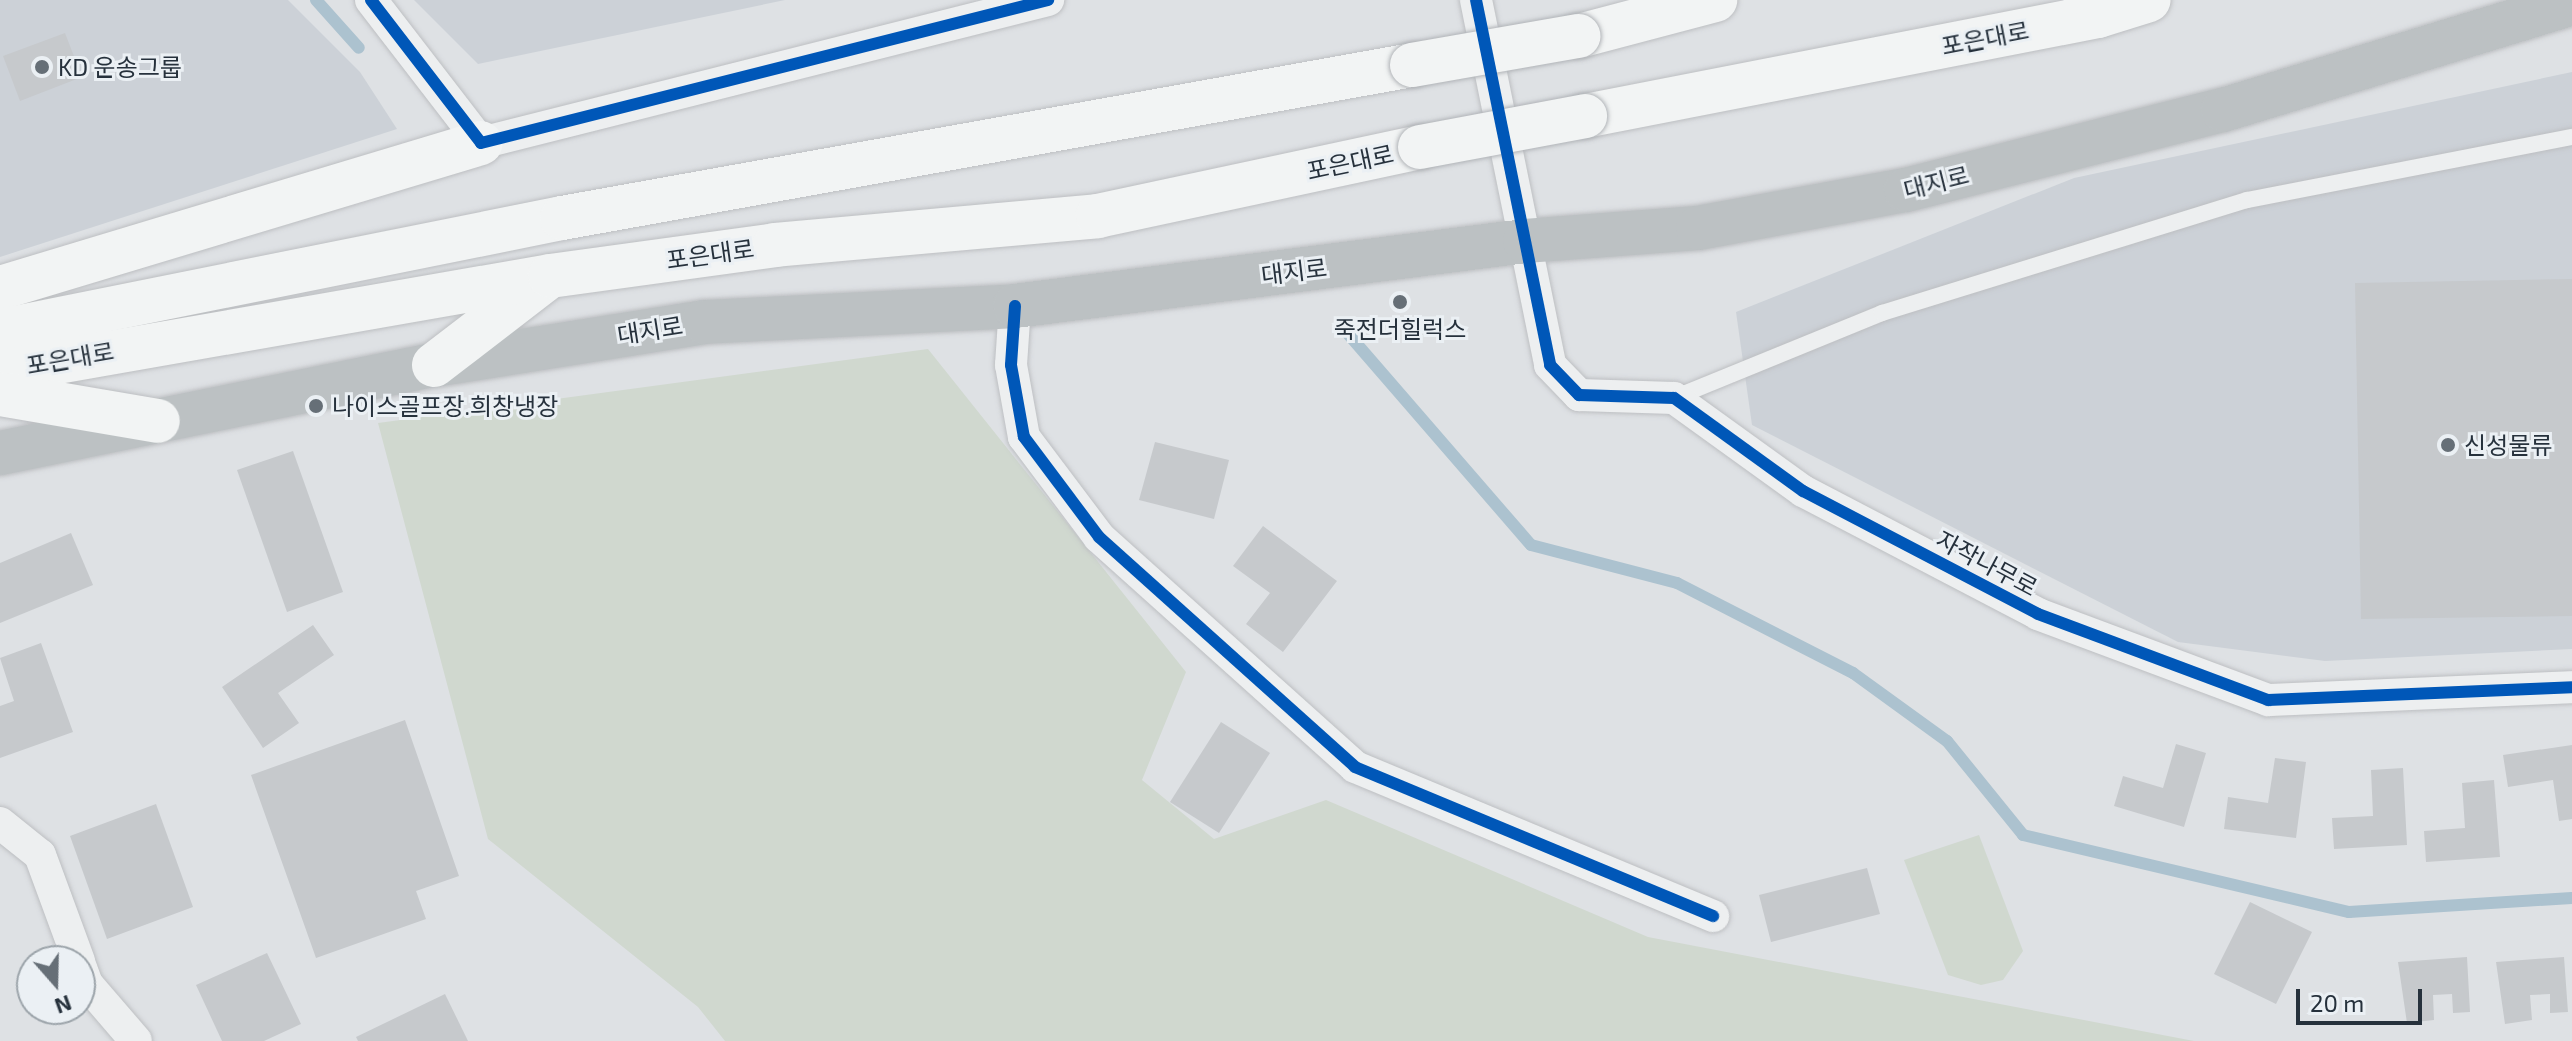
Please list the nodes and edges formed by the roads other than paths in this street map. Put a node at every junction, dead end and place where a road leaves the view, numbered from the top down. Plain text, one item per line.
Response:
1 (371, 0) edge
2 (1048, 0) edge
3 (1476, 0) edge
4 (1715, 0) edge
5 (2149, 0) edge
6 (2572, 3) edge
7 (2572, 137) edge
8 (481, 143) junction
9 (1525, 241) junction
10 (550, 276) junction
11 (0, 288) edge
12 (1015, 306) junction
13 (0, 331) edge
14 (434, 365) junction
15 (0, 372) edge
16 (0, 394) edge
17 (1674, 398) junction
18 (158, 421) junction
19 (0, 453) edge
20 (2572, 687) edge
21 (0, 823) edge
22 (1713, 916) dead end
23 (72, 945) edge
24 (96, 994) edge
25 (136, 1041) edge

1 - 8 street
2 - 8 street
3 - 9 street
4 - 13 highway, 포은대로, bridge
5 - 10 highway, 포은대로, bridge
6 - 9 main road, 대지로
7 - 17 lane
8 - 11 highway
9 - 12 main road, 대지로
9 - 17 street
10 - 14 highway
10 - 15 highway, 포은대로
12 - 14 main road, 대지로
12 - 22 street
14 - 18 main road, 대지로
16 - 18 highway
17 - 20 street, 자작나무로
18 - 19 main road, 대지로
21 - 23 street
24 - 25 street

